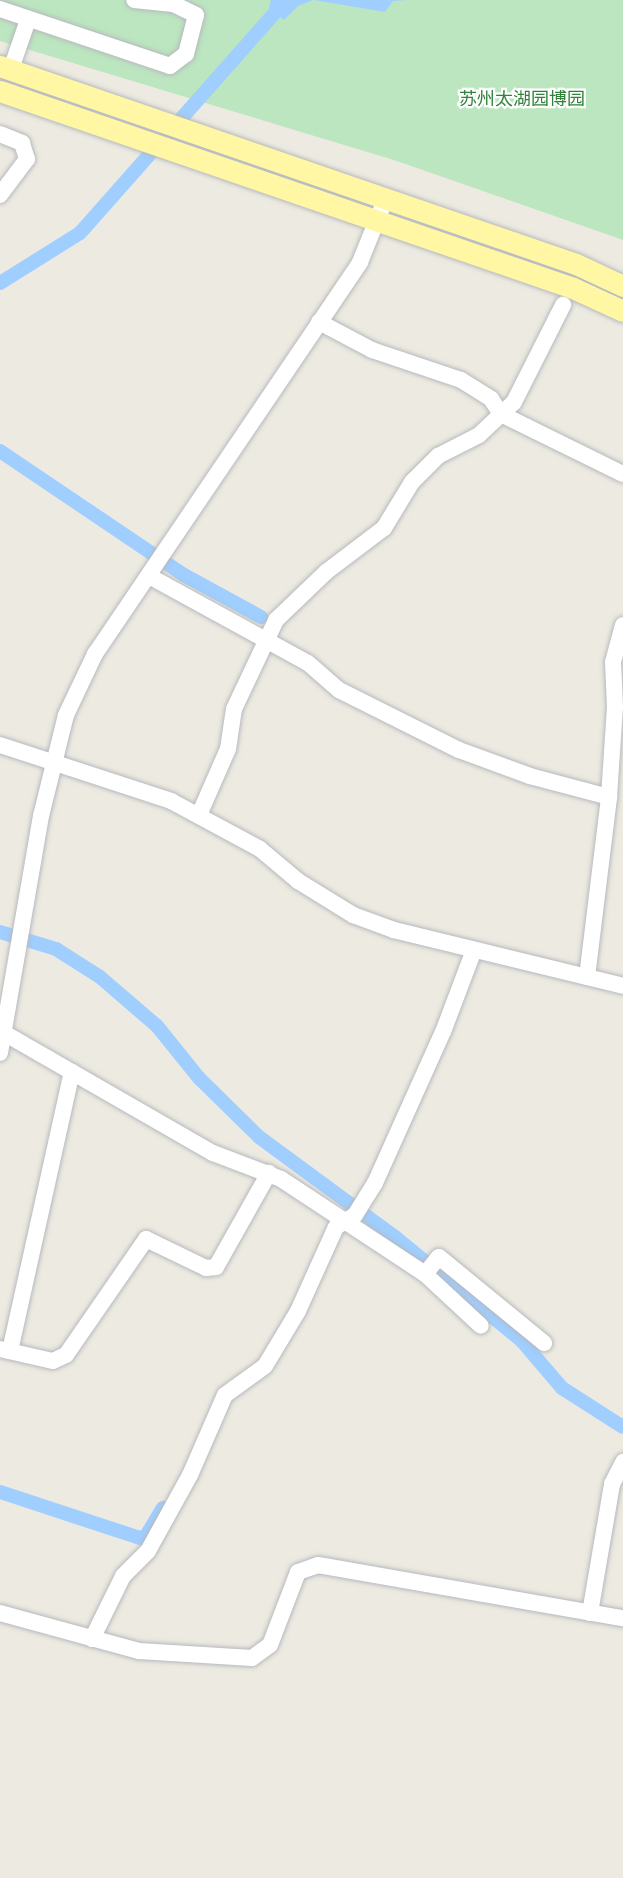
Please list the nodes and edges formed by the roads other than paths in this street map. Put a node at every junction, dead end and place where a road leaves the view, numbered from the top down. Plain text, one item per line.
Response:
1 (134, 0) edge
2 (0, 9) edge
3 (28, 20) junction
4 (5, 67) edge
5 (0, 91) edge
6 (0, 134) edge
7 (0, 195) edge
8 (386, 198) junction
9 (379, 221) junction
10 (623, 286) edge
11 (563, 305) dead end
12 (623, 311) edge
13 (319, 322) junction
14 (501, 414) junction
15 (623, 474) edge
16 (149, 576) junction
17 (623, 625) edge
18 (266, 641) junction
19 (0, 746) edge
20 (52, 763) junction
21 (609, 797) junction
22 (200, 815) junction
23 (474, 950) junction
24 (587, 977) junction
25 (623, 986) edge
26 (2, 1035) edge
27 (72, 1072) junction
28 (269, 1173) junction
29 (350, 1218) junction
30 (425, 1273) junction
31 (482, 1326) dead end
32 (544, 1343) dead end
33 (5, 1350) edge
34 (623, 1462) edge
35 (590, 1612) junction
36 (0, 1613) edge
37 (623, 1618) edge
38 (92, 1638) junction

1 - 3 street
2 - 3 street
3 - 4 street
4 - 8 main road
5 - 9 main road
6 - 7 street
8 - 9 street
8 - 10 main road
9 - 12 main road
9 - 13 street
11 - 14 street
13 - 14 street
13 - 16 street
14 - 15 street
14 - 18 street
16 - 18 street
16 - 20 street
17 - 21 street
18 - 21 street
18 - 22 street
19 - 20 street
20 - 22 street
20 - 26 street
21 - 24 street
22 - 23 street
23 - 24 street
23 - 29 street
24 - 25 street
26 - 27 street
27 - 28 street
27 - 33 street
28 - 29 street
28 - 33 street
29 - 30 street
29 - 38 street
30 - 31 street
30 - 32 street
34 - 35 street
35 - 37 street
35 - 38 street
36 - 38 street

